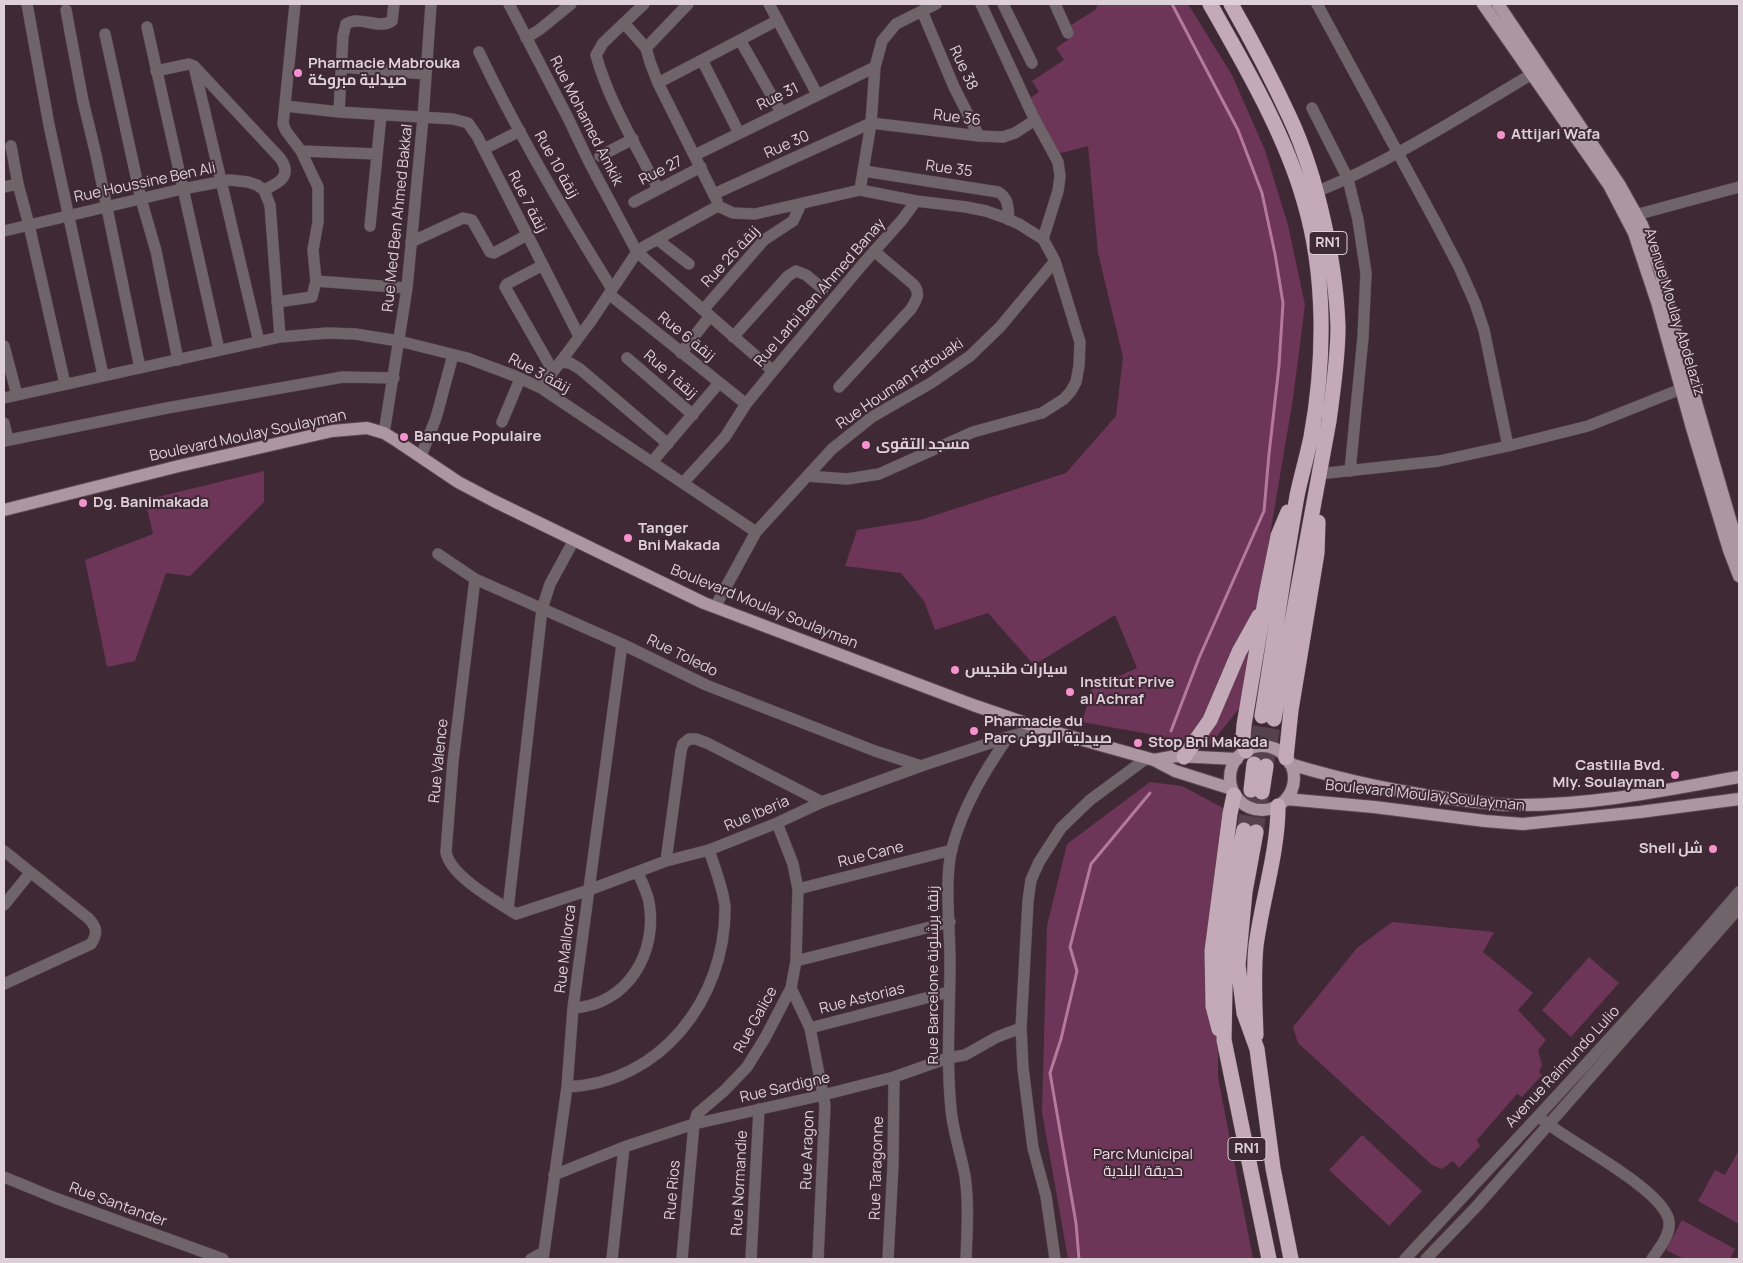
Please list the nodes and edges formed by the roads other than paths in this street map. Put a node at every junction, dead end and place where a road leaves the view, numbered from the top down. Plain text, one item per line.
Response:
1 (27, 4) edge
2 (295, 4) edge
3 (394, 4) edge
4 (431, 4) edge
5 (510, 4) edge
6 (571, 4) edge
7 (644, 4) edge
8 (688, 4) edge
9 (769, 4) edge
10 (981, 4) edge
11 (1003, 4) edge
12 (1055, 4) edge
13 (1210, 4) edge
14 (1231, 4) edge
15 (1317, 4) edge
16 (1483, 4) edge
17 (1498, 4) edge
18 (928, 7) edge
19 (66, 10) dead end
20 (778, 20) junction
21 (624, 23) junction
22 (147, 27) dead end
23 (1068, 33) dead end
24 (105, 34) dead end
25 (526, 38) junction
26 (740, 40) junction
27 (646, 48) junction
28 (479, 52) dead end
29 (702, 60) junction
30 (1032, 63) dead end
31 (194, 66) junction
32 (875, 67) junction
33 (341, 68) junction
34 (1536, 70) junction
35 (156, 71) junction
36 (426, 74) junction
37 (658, 82) junction
38 (817, 94) junction
39 (285, 106) junction
40 (1312, 108) dead end
41 (339, 112) junction
42 (781, 112) junction
43 (381, 115) junction
44 (423, 118) junction
45 (1035, 120) junction
46 (871, 123) junction
47 (520, 131) junction
48 (739, 133) junction
49 (979, 136) junction
50 (634, 139) junction
51 (11, 146) dead end
52 (484, 149) junction
53 (301, 151) junction
54 (1399, 153) junction
55 (377, 154) junction
56 (695, 155) junction
57 (600, 156) dead end
58 (701, 167) junction
59 (864, 171) junction
60 (1348, 179) junction
61 (221, 182) junction
62 (18, 184) junction
63 (1739, 186) edge
64 (4, 187) edge
65 (182, 189) junction
66 (658, 189) junction
67 (264, 190) junction
68 (860, 190) junction
69 (1316, 192) junction
70 (714, 194) junction
71 (141, 199) junction
72 (916, 201) junction
73 (634, 202) dead end
74 (802, 204) junction
75 (106, 206) junction
76 (718, 206) junction
77 (68, 215) junction
78 (1631, 216) junction
79 (1009, 220) junction
80 (29, 225) junction
81 (370, 226) dead end
82 (4, 231) edge
83 (527, 235) junction
84 (1043, 239) junction
85 (658, 240) junction
86 (411, 242) junction
87 (637, 252) junction
88 (874, 252) junction
89 (1055, 261) junction
90 (689, 264) dead end
91 (543, 265) junction
92 (316, 281) junction
93 (407, 288) junction
94 (823, 289) dead end
95 (610, 291) junction
96 (277, 302) junction
97 (706, 313) junction
98 (579, 336) junction
99 (280, 337) junction
100 (734, 337) junction
101 (399, 341) junction
102 (259, 342) junction
103 (4, 346) edge
104 (219, 350) junction
105 (681, 352) junction
106 (453, 355) junction
107 (627, 358) dead end
108 (178, 360) junction
109 (556, 367) junction
110 (140, 368) junction
111 (772, 371) junction
112 (102, 375) junction
113 (394, 378) junction
114 (520, 379) junction
115 (719, 383) junction
116 (65, 384) junction
117 (541, 388) junction
118 (839, 388) dead end
119 (1681, 389) junction
120 (17, 395) junction
121 (4, 398) edge
122 (746, 404) junction
123 (1691, 406) junction
124 (693, 415) junction
125 (502, 422) dead end
126 (4, 423) edge
127 (384, 433) junction
128 (6, 440) edge
129 (668, 444) junction
130 (1508, 446) junction
131 (421, 456) junction
132 (652, 462) junction
133 (1350, 471) junction
134 (1318, 474) junction
135 (807, 476) junction
136 (683, 483) junction
137 (1297, 495) junction
138 (1314, 500) junction
139 (4, 510) edge
140 (756, 532) junction
141 (574, 540) junction
142 (1739, 550) edge
143 (438, 554) dead end
144 (1739, 576) edge
145 (474, 579) junction
146 (1264, 606) junction
147 (715, 607) junction
148 (542, 609) junction
149 (622, 644) junction
150 (1040, 728) junction
151 (1008, 737) junction
152 (1241, 755) junction
153 (1184, 757) junction
154 (1150, 759) junction
155 (1288, 761) junction
156 (1260, 765) tunnel mouth
157 (921, 766) junction
158 (1739, 777) edge
159 (1256, 791) tunnel mouth
160 (1233, 792) junction
161 (1739, 799) edge
162 (822, 802) junction
163 (1282, 802) junction
164 (777, 823) junction
165 (709, 850) junction
166 (952, 850) junction
167 (4, 851) edge
168 (666, 861) junction
169 (30, 873) junction
170 (638, 873) junction
171 (798, 889) junction
172 (589, 890) junction
173 (1739, 892) edge
174 (4, 905) edge
175 (1739, 908) edge
176 (512, 911) junction
177 (950, 922) junction
178 (796, 961) junction
179 (4, 984) edge
180 (790, 988) junction
181 (950, 992) junction
182 (573, 1008) junction
183 (810, 1028) junction
184 (1021, 1028) junction
185 (1224, 1040) junction
186 (1257, 1049) junction
187 (948, 1058) junction
188 (894, 1077) junction
189 (567, 1087) junction
190 (823, 1095) junction
191 (760, 1109) junction
192 (1538, 1117) junction
193 (694, 1124) junction
194 (1549, 1125) junction
195 (624, 1147) junction
196 (554, 1175) junction
197 (4, 1177) edge
198 (544, 1256) edge
199 (223, 1259) edge
200 (531, 1259) edge
201 (612, 1259) edge
202 (682, 1259) edge
203 (751, 1259) edge
204 (818, 1259) edge
205 (888, 1259) edge
206 (966, 1259) edge
207 (1055, 1259) edge
208 (1269, 1259) edge
209 (1290, 1259) edge
210 (1405, 1259) edge
211 (1426, 1259) edge
212 (1652, 1259) edge

1 - 77 street
2 - 39 street
3 - 33 street
4 - 36 street, Rue Med Ben Ahmed Bakkal
5 - 25 street, Rue Mohamed Amkik
6 - 25 street
7 - 21 street
8 - 27 street
9 - 20 street
10 - 45 street
11 - 30 street
12 - 23 street
13 - 137 highway, RN1
14 - 69 highway, RN1
15 - 54 street
16 - 34 main road, Avenue Moulay Abdelaziz
17 - 34 main road, Avenue Moulay Abdelaziz
18 - 32 street
18 - 49 street, Rue 38
19 - 75 street
20 - 26 street
20 - 38 street
21 - 27 street
21 - 50 street
22 - 35 street
24 - 71 street
25 - 87 street, Rue Mohamed Amkik
26 - 29 street
26 - 42 street
27 - 37 street
28 - 47 street, Rue 10 زنقة
29 - 37 street
29 - 48 street
31 - 35 street
31 - 61 street
31 - 67 street
32 - 38 street, Rue 31
32 - 46 street
33 - 36 street
33 - 41 street
34 - 54 street
34 - 78 main road, Avenue Moulay Abdelaziz
35 - 65 street
36 - 44 street, Rue Med Ben Ahmed Bakkal
37 - 56 street
38 - 42 street, Rue 31
39 - 41 street
39 - 53 street
40 - 60 street
41 - 43 street
42 - 48 street, Rue 31
43 - 44 street
43 - 55 street
44 - 52 street, Rue 7 زنقة
44 - 86 street, Rue Med Ben Ahmed Bakkal
45 - 49 street, Rue 36
45 - 84 street
46 - 49 street, Rue 36
46 - 59 street
46 - 70 street, Rue 30
47 - 52 street
47 - 95 street, Rue 10 زنقة
48 - 56 street, Rue 31
50 - 57 street
50 - 66 street
51 - 62 street
52 - 83 street, Rue 7 زنقة
53 - 55 street
53 - 92 street
54 - 60 street
54 - 130 street
55 - 81 street
56 - 58 street
58 - 66 street, Rue 27
58 - 70 street
59 - 68 street
59 - 79 street, Rue 35
60 - 69 street
60 - 133 street
61 - 65 street, Rue Houssine Ben Ali
61 - 67 street, Rue Houssine Ben Ali
61 - 102 street
62 - 64 street
62 - 80 street
63 - 78 street
65 - 71 street, Rue Houssine Ben Ali
65 - 104 street
66 - 73 street, Rue 27
67 - 96 street
68 - 72 street
68 - 74 street
69 - 134 highway, RN1
70 - 76 street
71 - 75 street, Rue Houssine Ben Ali
71 - 108 street
72 - 79 street
72 - 88 street, Rue Larbi Ben Ahmed Banay
74 - 76 street
74 - 97 street, Rue 26 زنقة
75 - 77 street, Rue Houssine Ben Ali
75 - 110 street
76 - 85 street
77 - 80 street, Rue Houssine Ben Ali
77 - 112 street
78 - 119 main road, Avenue Moulay Abdelaziz
78 - 123 main road, Avenue Moulay Abdelaziz
79 - 84 street
80 - 82 street, Rue Houssine Ben Ali
80 - 116 street
83 - 86 street
83 - 91 street, Rue 7 زنقة
84 - 89 street
85 - 87 street
85 - 90 street
86 - 93 street, Rue Med Ben Ahmed Bakkal
87 - 95 street
87 - 97 street, Rue Mohamed Amkik
88 - 111 street, Rue Larbi Ben Ahmed Banay
88 - 118 street
89 - 135 street, Rue Houman Fatouaki
89 - 135 street
91 - 98 street, Rue 7 زنقة
91 - 109 street
92 - 93 street
92 - 96 street
93 - 101 street, Rue Med Ben Ahmed Bakkal
94 - 100 street
95 - 98 street
95 - 105 street, Rue 6 زنقة
96 - 99 street
97 - 100 street, Rue Mohamed Amkik
97 - 105 street, Rue 26 زنقة
98 - 109 street
99 - 101 street, Rue 3 زنقة
99 - 102 street, Rue 3 زنقة
100 - 111 street, Rue Mohamed Amkik
101 - 106 street, Rue 3 زنقة
101 - 113 street, Rue Med Ben Ahmed Bakkal
102 - 104 street, Rue 3 زنقة
103 - 120 street
104 - 108 street, Rue 3 زنقة
105 - 115 street, Rue 6 زنقة
106 - 114 street, Rue 3 زنقة
106 - 131 street
107 - 124 street, Rue 1 زنقة
108 - 110 street, Rue 3 زنقة
109 - 117 street
109 - 129 street
110 - 112 street, Rue 3 زنقة
111 - 122 street, Rue Larbi Ben Ahmed Banay
112 - 116 street, Rue 3 زنقة
113 - 127 street, Rue Med Ben Ahmed Bakkal
113 - 128 street
114 - 117 street, Rue 3 زنقة
114 - 125 street
115 - 122 street, Rue 6 زنقة
115 - 124 street
116 - 120 street, Rue 3 زنقة
117 - 132 street, Rue 3 زنقة
119 - 123 main road, Avenue Moulay Abdelaziz
119 - 130 street
120 - 121 street, Rue 3 زنقة
122 - 136 street, Rue Larbi Ben Ahmed Banay
123 - 142 main road, Avenue Moulay Abdelaziz
123 - 144 main road, Avenue Moulay Abdelaziz
124 - 129 street
126 - 128 street
127 - 131 main road, Boulevard Moulay Soulayman
127 - 139 main road, Boulevard Moulay Soulayman
129 - 132 street
130 - 133 street
131 - 141 main road, Boulevard Moulay Soulayman
132 - 136 street, Rue 3 زنقة
133 - 134 street
134 - 138 highway, RN1
135 - 140 street, Rue Houman Fatouaki
136 - 140 street, Rue 3 زنقة
137 - 138 highway, RN1
137 - 146 highway
138 - 155 highway
140 - 147 street, Rue Houman Fatouaki
141 - 147 main road, Boulevard Moulay Soulayman
141 - 148 street
143 - 145 street, Rue Toledo
145 - 148 street, Rue Toledo
145 - 176 street, Rue Valence
146 - 152 highway
146 - 153 highway
147 - 150 main road, Boulevard Moulay Soulayman
148 - 149 street, Rue Toledo
148 - 176 street
149 - 157 street, Rue Toledo
149 - 172 street, Rue Mallorca
150 - 151 street
150 - 154 main road, Boulevard Moulay Soulayman
151 - 157 street, Rue Iberia
151 - 166 street, Rue Barcelone زنقة برشلونة
152 - 153 main road, Boulevard Moulay Soulayman
152 - 155 main road
152 - 160 main road
153 - 154 main road, Boulevard Moulay Soulayman
154 - 160 main road, Boulevard Moulay Soulayman
154 - 184 street
155 - 158 main road, Boulevard Moulay Soulayman
155 - 163 main road
156 - 159 highway
157 - 162 street, Rue Iberia
160 - 163 main road
160 - 185 highway
161 - 163 main road, Boulevard Moulay Soulayman
162 - 164 street, Rue Iberia
162 - 168 street
163 - 186 highway
164 - 165 street, Rue Iberia
164 - 171 street, Rue Galice
165 - 168 street, Rue Iberia
165 - 189 street
166 - 171 street, Rue Cane
166 - 177 street, Rue Barcelone زنقة برشلونة
167 - 169 street
168 - 170 street, Rue Iberia
169 - 174 street
169 - 179 street
170 - 172 street, Rue Iberia
170 - 182 street
171 - 178 street, Rue Galice
172 - 176 street, Rue Iberia
172 - 182 street, Rue Mallorca
173 - 192 street, Avenue Raimundo Lulio
175 - 194 street, Avenue Raimundo Lulio
177 - 178 street
177 - 181 street, Rue Barcelone زنقة برشلونة
178 - 180 street, Rue Galice
180 - 183 street, Rue Aragon
180 - 193 street, Rue Galice
181 - 183 street, Rue Astorias
181 - 187 street, Rue Barcelone زنقة برشلونة
182 - 189 street, Rue Mallorca
183 - 190 street, Rue Aragon
184 - 187 street, Rue Sardigne
184 - 207 street
185 - 186 highway, RN1
185 - 208 highway, RN1
186 - 209 highway, RN1
187 - 188 street, Rue Sardigne
187 - 206 street, Rue Barcelone زنقة برشلونة
188 - 190 street, Rue Sardigne
188 - 205 street, Rue Taragonne
189 - 196 street, Rue Mallorca
190 - 191 street, Rue Sardigne
190 - 204 street, Rue Aragon
191 - 193 street, Rue Sardigne
191 - 203 street, Rue Normandie
192 - 194 street
192 - 210 street, Avenue Raimundo Lulio
193 - 195 street, Rue Sardigne
193 - 202 street, Rue Rios
194 - 211 street, Avenue Raimundo Lulio
194 - 212 street
195 - 196 street, Rue Sardigne
195 - 201 street
196 - 198 street, Rue Mallorca
197 - 199 street, Rue Santander
198 - 200 street

